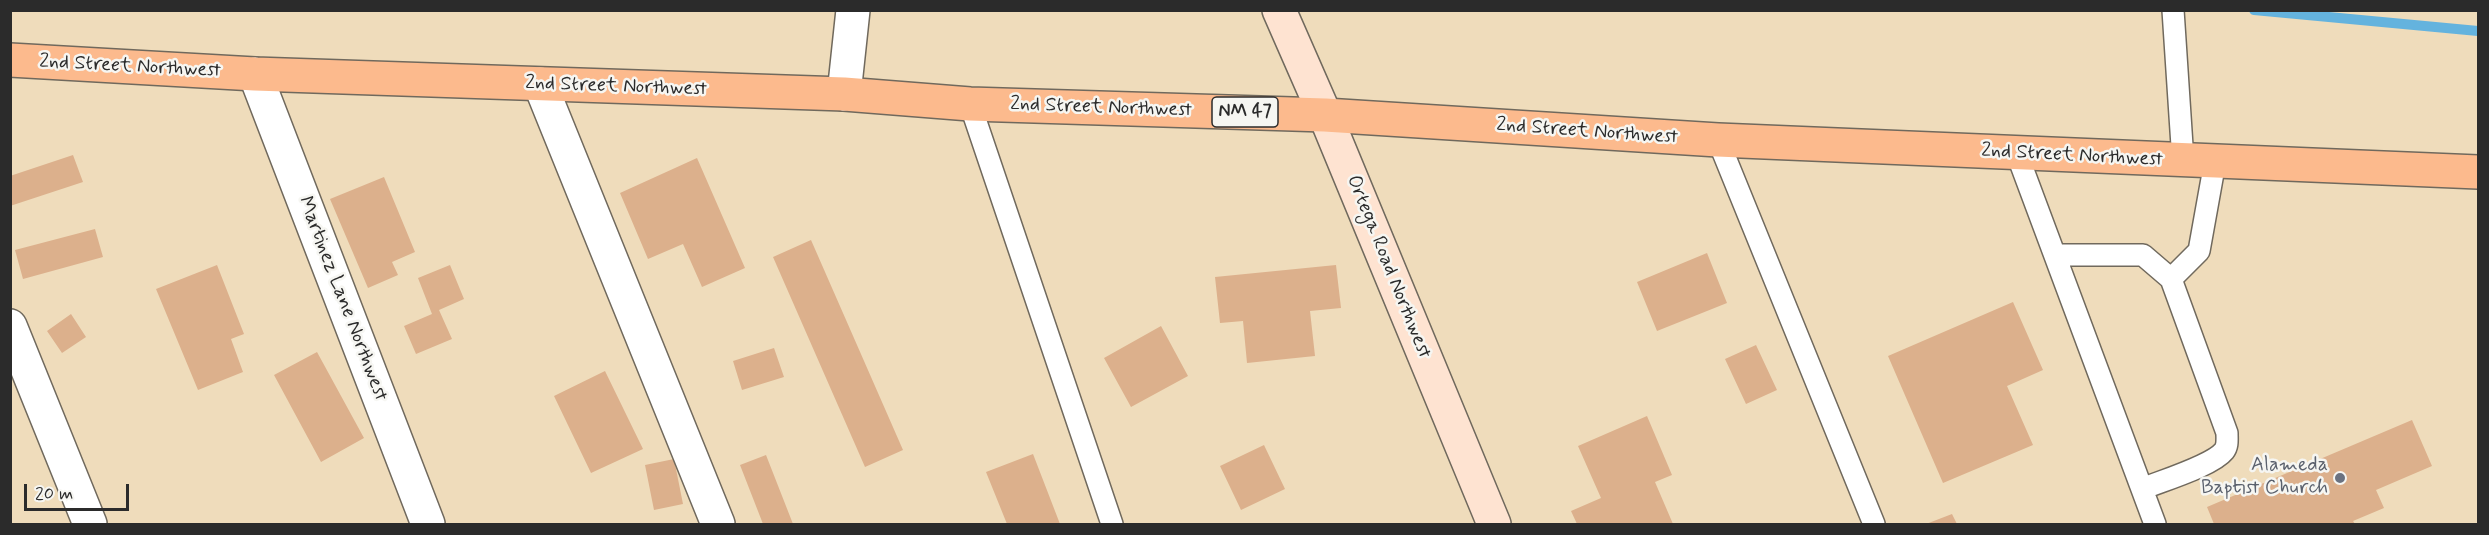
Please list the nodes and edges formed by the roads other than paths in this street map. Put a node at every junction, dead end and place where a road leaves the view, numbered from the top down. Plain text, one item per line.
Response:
1 (853, 10) edge
2 (1279, 10) edge
3 (2173, 10) edge
4 (11, 59) edge
5 (255, 74) junction
6 (540, 84) junction
7 (844, 94) junction
8 (970, 104) junction
9 (1325, 115) junction
10 (1718, 140) junction
11 (2017, 154) junction
12 (2182, 161) junction
13 (2215, 162) junction
14 (2478, 172) edge
15 (2055, 255) junction
16 (2171, 279) junction
17 (10, 326) edge
18 (2142, 489) junction
19 (90, 525) edge
20 (428, 525) edge
21 (718, 525) edge
22 (1112, 525) edge
23 (1494, 525) edge
24 (1874, 525) edge
25 (2155, 525) edge

1 - 7 street
2 - 9 street, Ortega Road Northwest
3 - 12 lane
4 - 5 main road, 2nd Street Northwest / NM 47
5 - 6 main road, 2nd Street Northwest / NM 47
5 - 20 street, Martinez Lane Northwest
6 - 7 main road, 2nd Street Northwest / NM 47
6 - 21 street
7 - 8 main road, 2nd Street Northwest / NM 47
8 - 9 main road, 2nd Street Northwest / NM 47
8 - 22 lane
9 - 10 main road, 2nd Street Northwest / NM 47
9 - 23 street, Ortega Road Northwest
10 - 11 main road, 2nd Street Northwest / NM 47
10 - 24 lane
11 - 12 main road, 2nd Street Northwest / NM 47
11 - 15 lane
12 - 13 main road, 2nd Street Northwest / NM 47
13 - 14 main road, 2nd Street Northwest / NM 47
13 - 16 lane
15 - 16 lane
15 - 18 lane
16 - 18 lane
17 - 19 street
18 - 25 lane

